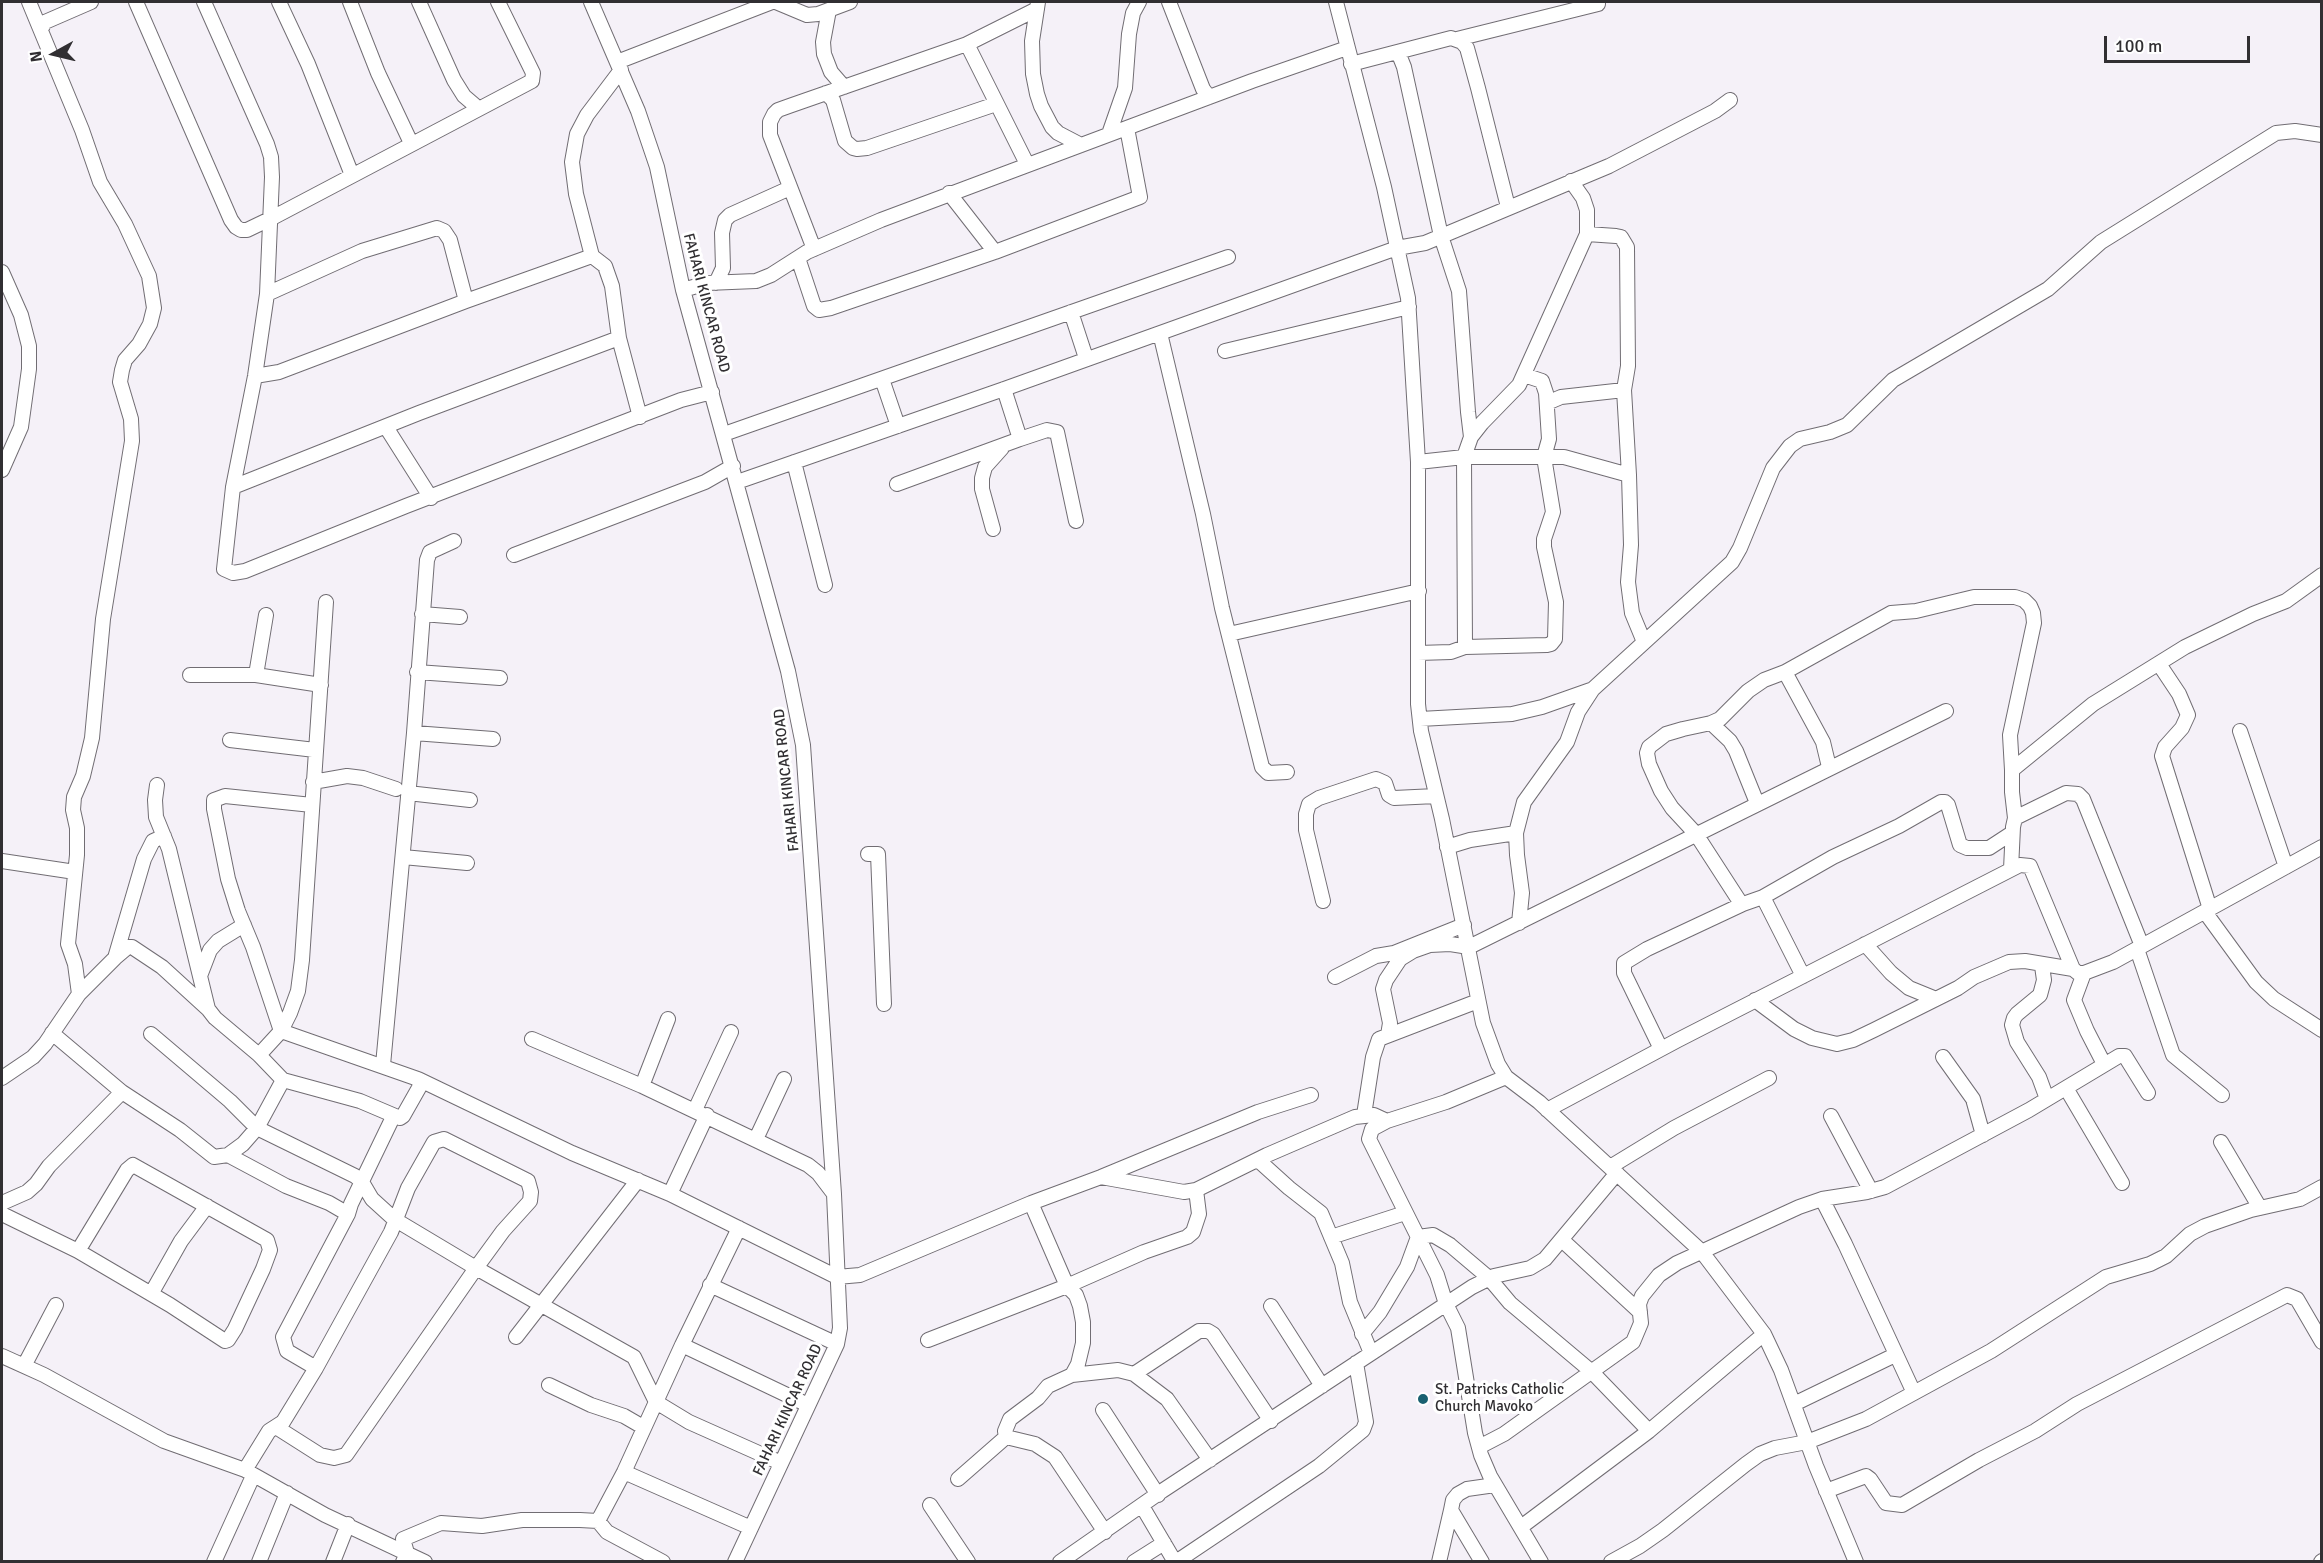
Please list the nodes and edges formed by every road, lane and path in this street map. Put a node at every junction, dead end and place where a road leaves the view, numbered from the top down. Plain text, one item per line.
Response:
1 (28, 2) edge
2 (91, 2) edge
3 (136, 2) edge
4 (204, 2) edge
5 (279, 2) edge
6 (350, 2) edge
7 (419, 2) edge
8 (498, 2) edge
9 (591, 2) edge
10 (850, 2) edge
11 (1139, 2) edge
12 (1169, 2) edge
13 (1336, 2) edge
14 (1598, 4) dead end
15 (1038, 5) edge
16 (798, 7) edge
17 (829, 10) junction
18 (41, 29) junction
19 (1457, 39) junction
20 (967, 44) junction
21 (1347, 48) junction
22 (1398, 52) junction
23 (1351, 64) junction
24 (619, 66) junction
25 (844, 87) junction
26 (826, 93) junction
27 (1209, 97) junction
28 (1730, 100) dead end
29 (996, 104) junction
30 (478, 108) junction
31 (1127, 128) junction
32 (1109, 134) junction
33 (2322, 135) edge
34 (411, 143) junction
35 (1081, 145) junction
36 (1027, 164) junction
37 (352, 175) junction
38 (1571, 182) junction
39 (790, 188) junction
40 (949, 193) junction
41 (1508, 207) junction
42 (272, 218) junction
43 (1587, 234) junction
44 (1441, 236) junction
45 (1397, 248) junction
46 (814, 249) junction
47 (995, 252) junction
48 (592, 256) junction
49 (1228, 257) dead end
50 (798, 258) junction
51 (2, 272) edge
52 (716, 283) junction
53 (683, 290) junction
54 (267, 294) junction
55 (466, 301) junction
56 (1409, 307) junction
57 (1071, 312) junction
58 (1160, 333) junction
59 (619, 338) junction
60 (1225, 351) dead end
61 (1086, 358) junction
62 (1524, 375) junction
63 (255, 376) junction
64 (882, 379) junction
65 (1004, 389) junction
66 (1624, 390) junction
67 (712, 392) junction
68 (1547, 403) junction
69 (640, 417) junction
70 (898, 426) junction
71 (386, 427) junction
72 (724, 434) junction
73 (1472, 437) junction
74 (1020, 439) junction
75 (1004, 446) junction
76 (1464, 457) junction
77 (1544, 457) junction
78 (794, 462) junction
79 (1418, 462) junction
80 (733, 466) junction
81 (2, 470) edge
82 (1629, 475) junction
83 (737, 482) junction
84 (897, 484) dead end
85 (233, 487) junction
86 (431, 498) junction
87 (1076, 521) dead end
88 (993, 529) dead end
89 (454, 541) dead end
90 (514, 555) dead end
91 (2322, 575) edge
92 (825, 585) dead end
93 (1419, 591) junction
94 (326, 602) dead end
95 (422, 614) junction
96 (267, 615) dead end
97 (460, 617) dead end
98 (1230, 634) junction
99 (1644, 642) junction
100 (1465, 647) junction
101 (1418, 653) junction
102 (2159, 664) junction
103 (417, 672) junction
104 (1785, 672) junction
105 (190, 675) dead end
106 (256, 675) junction
107 (500, 678) dead end
108 (321, 685) junction
109 (1593, 689) junction
110 (1946, 711) dead end
111 (1420, 719) junction
112 (1711, 723) junction
113 (2240, 731) dead end
114 (414, 733) junction
115 (493, 739) dead end
116 (230, 740) dead end
117 (315, 750) junction
118 (1829, 767) junction
119 (2012, 770) junction
120 (1287, 772) dead end
121 (314, 782) junction
122 (157, 784) dead end
123 (402, 791) junction
124 (1436, 796) junction
125 (470, 800) dead end
126 (1757, 803) junction
127 (312, 805) junction
128 (2015, 818) junction
129 (2012, 832) junction
130 (1516, 833) junction
131 (1696, 834) junction
132 (164, 836) junction
133 (1447, 847) junction
134 (2322, 847) edge
135 (868, 854) dead end
136 (403, 856) junction
137 (2, 861) edge
138 (467, 863) dead end
139 (2286, 867) junction
140 (2012, 869) junction
141 (75, 872) junction
142 (1763, 897) junction
143 (1323, 901) dead end
144 (1743, 904) junction
145 (2207, 910) junction
146 (1518, 923) junction
147 (1464, 925) junction
148 (244, 926) junction
149 (1865, 944) junction
150 (1469, 947) junction
151 (2140, 947) junction
152 (116, 958) junction
153 (2042, 966) junction
154 (2079, 971) junction
155 (200, 976) junction
156 (1803, 976) junction
157 (1335, 977) dead end
158 (79, 994) junction
159 (1936, 999) junction
160 (1755, 1000) junction
161 (1478, 1001) junction
162 (884, 1004) dead end
163 (208, 1009) junction
164 (668, 1019) dead end
165 (2322, 1030) edge
166 (281, 1031) junction
167 (731, 1032) dead end
168 (52, 1033) junction
169 (150, 1034) dead end
170 (1388, 1035) junction
171 (532, 1039) dead end
172 (1661, 1049) junction
173 (259, 1055) junction
174 (1943, 1057) dead end
175 (2104, 1064) junction
176 (383, 1065) junction
177 (1506, 1077) junction
178 (2, 1078) edge
179 (1768, 1078) dead end
180 (418, 1079) junction
181 (784, 1079) dead end
182 (283, 1080) junction
183 (642, 1086) junction
184 (2066, 1088) junction
185 (122, 1092) junction
186 (2148, 1093) dead end
187 (1311, 1095) dead end
188 (2222, 1095) dead end
189 (2047, 1099) junction
190 (1547, 1110) junction
191 (701, 1112) junction
192 (1364, 1115) junction
193 (1831, 1116) dead end
194 (393, 1117) junction
195 (1387, 1121) junction
196 (257, 1128) junction
197 (1983, 1135) junction
198 (756, 1139) junction
199 (2221, 1142) dead end
200 (228, 1155) junction
201 (1258, 1160) junction
202 (1613, 1170) junction
203 (1101, 1177) junction
204 (638, 1180) junction
205 (362, 1182) junction
206 (2122, 1183) dead end
207 (2322, 1187) edge
208 (1196, 1190) junction
209 (1870, 1191) junction
210 (670, 1194) junction
211 (834, 1194) junction
212 (1822, 1199) junction
213 (2, 1203) edge
214 (1031, 1203) junction
215 (207, 1206) junction
216 (2260, 1208) junction
217 (1405, 1213) junction
218 (2, 1214) edge
219 (348, 1214) junction
220 (394, 1219) junction
221 (740, 1228) junction
222 (1331, 1237) junction
223 (1418, 1237) junction
224 (1562, 1240) junction
225 (78, 1251) junction
226 (1702, 1252) junction
227 (476, 1268) junction
228 (837, 1277) junction
229 (1489, 1278) junction
230 (710, 1286) junction
231 (1067, 1286) junction
232 (151, 1294) junction
233 (1446, 1304) junction
234 (56, 1305) dead end
235 (542, 1305) junction
236 (1270, 1306) dead end
237 (1640, 1312) junction
238 (1362, 1334) junction
239 (1764, 1334) junction
240 (516, 1337) dead end
241 (928, 1340) dead end
242 (2322, 1342) edge
243 (837, 1344) junction
244 (682, 1345) junction
245 (1371, 1353) junction
246 (1895, 1354) junction
247 (2, 1356) edge
248 (1356, 1364) junction
249 (24, 1366) junction
250 (316, 1368) junction
251 (1592, 1372) junction
252 (1134, 1374) junction
253 (1072, 1375) junction
254 (549, 1385) dead end
255 (1322, 1386) junction
256 (1914, 1393) junction
257 (656, 1402) junction
258 (1794, 1404) junction
259 (808, 1405) junction
260 (1103, 1410) dead end
261 (1271, 1421) junction
262 (276, 1427) junction
263 (643, 1427) junction
264 (1649, 1431) junction
265 (1006, 1437) junction
266 (1808, 1442) junction
267 (1479, 1447) junction
268 (1210, 1460) junction
269 (781, 1463) junction
270 (624, 1472) junction
271 (249, 1473) junction
272 (958, 1479) dead end
273 (1496, 1485) junction
274 (1826, 1491) junction
275 (287, 1492) junction
276 (1158, 1495) junction
277 (930, 1505) dead end
278 (1143, 1506) junction
279 (1451, 1510) junction
280 (598, 1521) junction
281 (348, 1524) junction
282 (1521, 1527) junction
283 (751, 1528) junction
284 (1105, 1532) junction
285 (1164, 1543) junction
286 (405, 1557) edge
287 (214, 1562) edge
288 (259, 1562) edge
289 (333, 1562) edge
290 (425, 1562) edge
291 (663, 1562) edge
292 (735, 1562) edge
293 (968, 1562) edge
294 (1060, 1562) edge
295 (1134, 1562) edge
296 (1176, 1562) edge
297 (1439, 1562) edge
298 (1482, 1562) edge
299 (1542, 1562) edge
300 (1611, 1562) edge
301 (1856, 1562) edge

1 - 18 street
2 - 18 street
3 - 42 street
4 - 42 street
5 - 37 street
6 - 34 street
7 - 30 street
8 - 30 street
9 - 24 street, FAHARI KINCAR ROAD
10 - 17 street
11 - 32 street
12 - 27 street
13 - 21 street
14 - 19 street
15 - 20 street
15 - 35 street
16 - 17 street
16 - 24 street
17 - 25 street
18 - 141 street
19 - 22 street
19 - 41 street
20 - 25 street
20 - 29 street
21 - 23 street
21 - 27 street
22 - 23 street
22 - 44 street
23 - 45 street
24 - 48 street
24 - 53 street, FAHARI KINCAR ROAD
25 - 26 street
26 - 29 street
26 - 39 street
27 - 31 street
28 - 38 street
29 - 36 street
30 - 34 street
31 - 32 street
31 - 47 street
32 - 35 street
33 - 99 street
34 - 37 street
35 - 36 street
36 - 40 street
37 - 42 street
38 - 41 street
38 - 43 street
39 - 46 street
39 - 52 street
40 - 46 street
40 - 47 street
41 - 44 street
42 - 54 street
43 - 62 street
43 - 66 street
44 - 45 street
44 - 73 street
45 - 56 street
45 - 58 street
46 - 50 street
47 - 50 street
48 - 55 street
48 - 59 street
49 - 57 street
50 - 52 street
51 - 81 street
52 - 53 street
53 - 67 street, FAHARI KINCAR ROAD
54 - 55 street
54 - 63 street
55 - 63 street
56 - 60 street
56 - 79 street
57 - 61 street
57 - 64 street
58 - 61 street
58 - 98 street
59 - 69 street
59 - 71 street
61 - 65 street
62 - 68 street
62 - 73 street
63 - 85 street
64 - 70 street
64 - 72 street
65 - 70 street
65 - 74 street
66 - 68 street
66 - 82 street
67 - 69 street
67 - 72 street, FAHARI KINCAR ROAD
68 - 77 street
69 - 86 street
70 - 78 street
71 - 85 street
71 - 86 street
72 - 80 street, FAHARI KINCAR ROAD
73 - 76 street
74 - 75 street
74 - 87 street
75 - 84 street
75 - 88 street
76 - 77 street
76 - 79 street
76 - 100 street
77 - 82 street
77 - 100 street
78 - 83 street
78 - 92 street
79 - 93 street
80 - 83 street, FAHARI KINCAR ROAD
80 - 90 street
82 - 99 street
83 - 211 street, FAHARI KINCAR ROAD
85 - 86 street
89 - 95 street
91 - 102 street
93 - 98 street
93 - 101 street
94 - 108 street
95 - 97 street
95 - 103 street
96 - 106 street
98 - 120 street
99 - 109 street
100 - 101 street
101 - 111 street
102 - 119 street
102 - 145 street
103 - 107 street
103 - 114 street
104 - 112 street
104 - 118 street
104 - 119 street
105 - 106 street
106 - 108 street
108 - 117 street
109 - 111 street
109 - 130 street
110 - 118 street
111 - 124 street
112 - 126 street
112 - 131 street
113 - 139 street
114 - 115 street
114 - 123 street
116 - 117 street
117 - 121 street
118 - 126 street
119 - 128 street
121 - 123 street
121 - 127 street
122 - 132 street
123 - 125 street
123 - 136 street
124 - 133 street
124 - 143 street
126 - 131 street
127 - 148 street
127 - 166 street
128 - 129 street
128 - 151 street
129 - 140 street
129 - 142 street
130 - 133 street
130 - 146 street
131 - 144 street
131 - 146 street
132 - 152 street
132 - 155 street
133 - 147 street
134 - 139 street
135 - 162 street
136 - 138 street
136 - 176 street
137 - 141 street
139 - 145 street
140 - 149 street
140 - 154 street
141 - 158 street
142 - 144 street
142 - 156 street
144 - 172 street
145 - 151 street
145 - 165 street
146 - 150 street
147 - 150 street
147 - 157 street
148 - 155 street
148 - 166 street
149 - 156 street
149 - 159 street
150 - 161 street
150 - 170 street
151 - 154 street
151 - 188 street
152 - 158 street
152 - 163 street
153 - 154 street
153 - 159 street
153 - 189 street
154 - 175 street
155 - 163 street
156 - 160 street
158 - 168 street
159 - 160 street
160 - 172 street
161 - 170 street
161 - 177 street
163 - 173 street
164 - 183 street
166 - 173 street
166 - 176 street
167 - 191 street
168 - 178 street
168 - 185 street
169 - 196 street
170 - 192 street
171 - 183 street
172 - 190 street
173 - 182 street
174 - 197 street
175 - 184 street
175 - 186 street
176 - 180 street
177 - 190 street
177 - 195 street
179 - 202 street
180 - 194 street
180 - 204 street
181 - 198 street
182 - 194 street
182 - 196 street
183 - 191 street
184 - 189 street
184 - 206 street
185 - 200 street
185 - 213 street
187 - 203 street
189 - 197 street
190 - 202 street
191 - 198 street
191 - 210 street
192 - 195 street
192 - 201 street
193 - 209 street
194 - 205 street
195 - 217 street
196 - 200 street
196 - 205 street
197 - 209 street
198 - 211 street
199 - 216 street
200 - 219 street
201 - 208 street
201 - 222 street
202 - 224 street
202 - 226 street
203 - 208 street
203 - 214 street
204 - 210 street
204 - 235 street
205 - 219 street
205 - 220 street
207 - 216 street
208 - 231 street
209 - 212 street
210 - 221 street
211 - 228 street, FAHARI KINCAR ROAD
212 - 226 street
212 - 246 street
214 - 228 street
214 - 231 street
215 - 225 street
215 - 232 street
215 - 232 street
216 - 256 street
217 - 222 street
217 - 223 street
218 - 225 street
219 - 250 street
220 - 227 street
220 - 227 street
220 - 250 street
221 - 228 street
221 - 230 street
222 - 238 street
223 - 229 street
223 - 233 street
223 - 238 street
224 - 229 street
224 - 237 street
225 - 232 street
226 - 237 street
226 - 239 street
227 - 235 street
227 - 262 street
228 - 243 street, FAHARI KINCAR ROAD
229 - 233 street
229 - 251 street
230 - 243 street
230 - 244 street
231 - 241 street
231 - 253 street
233 - 245 street
233 - 267 street
234 - 249 street
235 - 240 street
235 - 257 street
236 - 255 street
237 - 251 street
238 - 245 street
239 - 258 street
239 - 264 street
242 - 274 street
243 - 259 street, FAHARI KINCAR ROAD
244 - 257 street
244 - 259 street
245 - 248 street
246 - 256 street
246 - 258 street
247 - 249 street
248 - 255 street
248 - 296 street
249 - 271 street
250 - 262 street
251 - 264 street
251 - 267 street
252 - 253 street
252 - 261 street
252 - 268 street
253 - 265 street
254 - 263 street
255 - 261 street
256 - 266 street
257 - 263 street
257 - 269 street
258 - 266 street
259 - 269 street, FAHARI KINCAR ROAD
260 - 276 street
261 - 268 street
262 - 271 street
263 - 270 street
264 - 282 street
265 - 272 street
265 - 284 street
266 - 274 street
266 - 300 street
267 - 273 street
268 - 276 street
269 - 283 street, FAHARI KINCAR ROAD
270 - 280 street
270 - 283 street
271 - 275 street
271 - 287 street
273 - 279 street
273 - 282 street
274 - 301 street
275 - 281 street
275 - 288 street
276 - 278 street
277 - 293 street
278 - 284 street
278 - 285 street
279 - 297 street
279 - 298 street
280 - 286 street
280 - 291 street
281 - 286 street
281 - 289 street
282 - 299 street
283 - 292 street, FAHARI KINCAR ROAD
284 - 294 street
285 - 295 street
285 - 296 street
286 - 290 street

